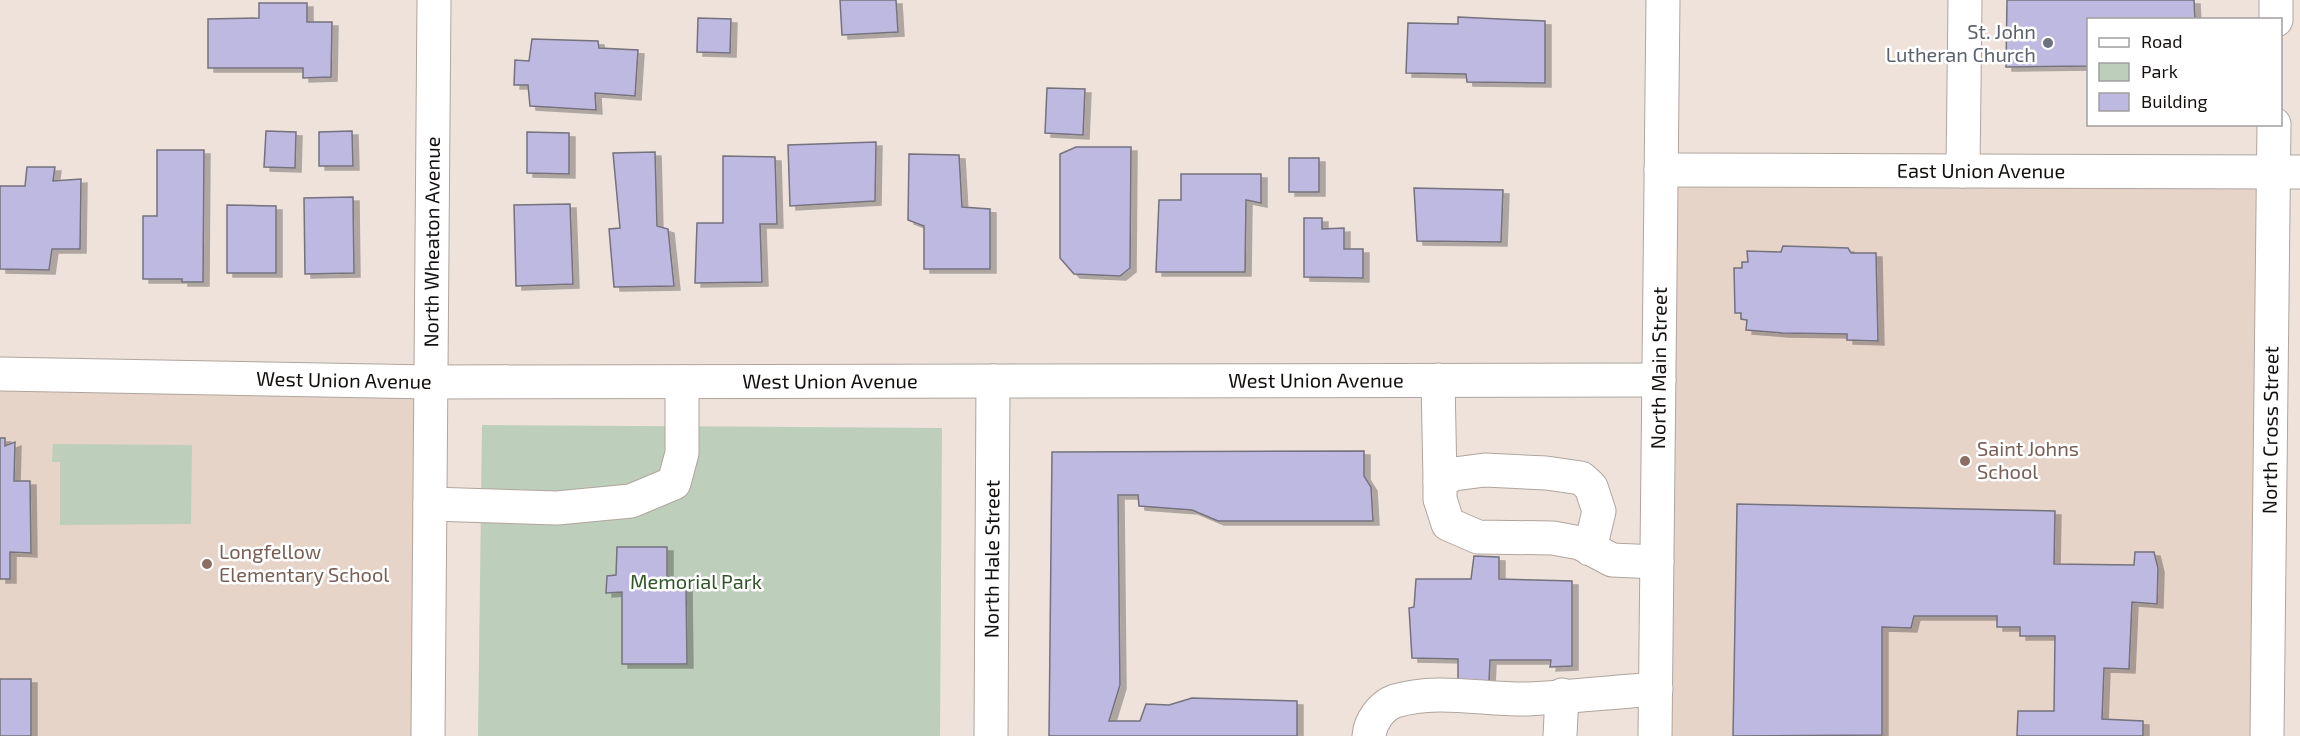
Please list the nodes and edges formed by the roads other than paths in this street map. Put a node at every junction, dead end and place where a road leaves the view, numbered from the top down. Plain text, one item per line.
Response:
1 (435, 0) edge
2 (1663, 0) edge
3 (1965, 0) edge
4 (2276, 0) edge
5 (2276, 18) edge
6 (2275, 126) edge
7 (1661, 170) junction
8 (1963, 171) junction
9 (2287, 172) edge
10 (0, 374) edge
11 (1438, 380) junction
12 (1659, 380) junction
13 (682, 381) junction
14 (993, 381) junction
15 (431, 382) junction
16 (1440, 481) junction
17 (430, 504) junction
18 (1590, 549) junction
19 (1658, 562) junction
20 (1656, 689) junction
21 (1562, 695) junction
22 (428, 736) edge
23 (991, 736) edge
24 (1369, 736) edge
25 (1560, 736) edge
26 (1656, 736) edge
27 (2267, 736) edge

1 - 15 street, North Wheaton Avenue
2 - 7 street, North Main Street
3 - 8 street
4 - 5 street
6 - 9 street, North Cross Street
7 - 8 street, East Union Avenue
7 - 12 street, North Main Street
8 - 9 street, East Union Avenue
9 - 27 street, North Cross Street
10 - 15 street, West Union Avenue
11 - 12 street, West Union Avenue
11 - 14 street, West Union Avenue
11 - 16 street
12 - 19 street, North Main Street
13 - 14 street, West Union Avenue
13 - 15 street, West Union Avenue
13 - 17 street
14 - 23 street, North Hale Street
15 - 17 street, North Wheaton Avenue
16 - 18 street
16 - 18 street
17 - 22 street, North Wheaton Avenue
18 - 19 street
19 - 20 street, North Main Street
20 - 21 street
20 - 26 street, North Main Street
21 - 24 street
21 - 25 street

